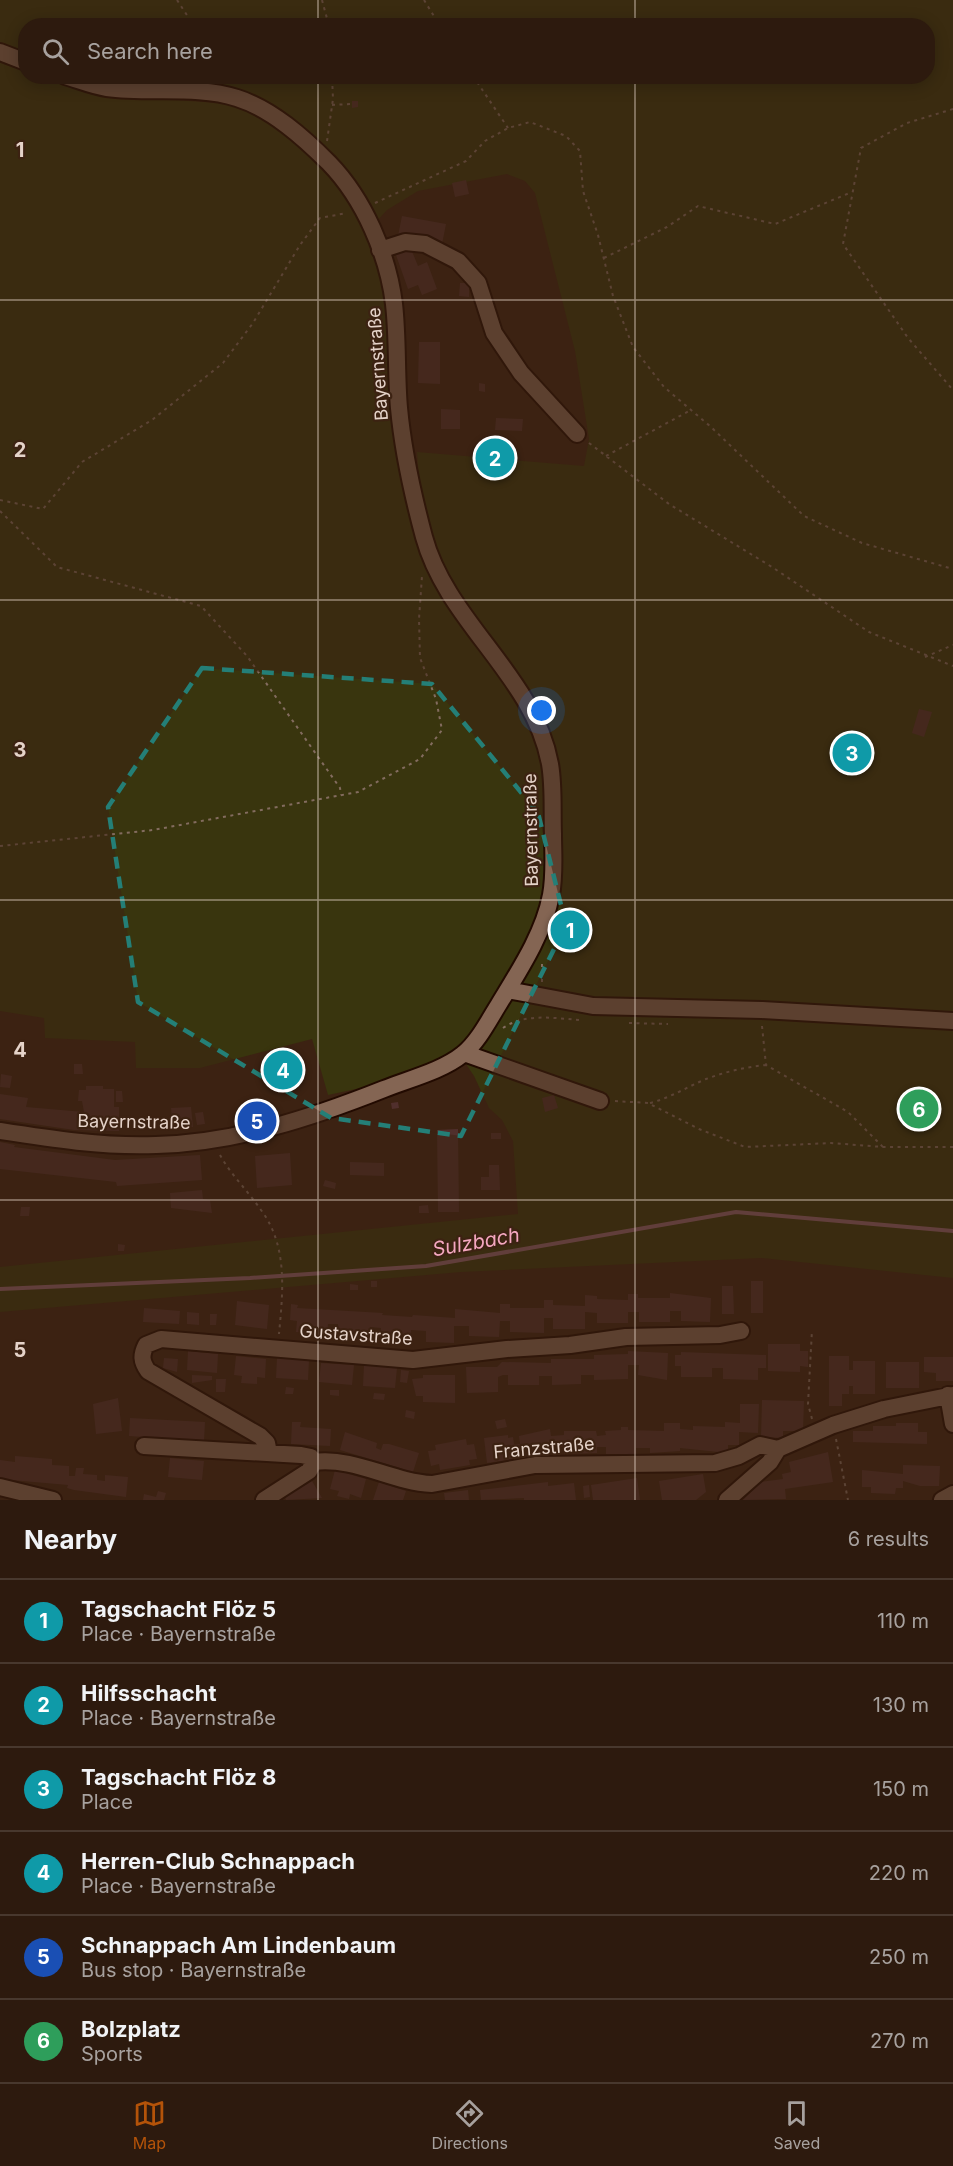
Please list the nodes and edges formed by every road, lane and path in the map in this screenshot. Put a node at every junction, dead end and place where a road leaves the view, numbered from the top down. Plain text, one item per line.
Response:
1 (177, 0) edge
2 (322, 0) edge
3 (424, 0) edge
4 (189, 18) edge
5 (327, 18) edge
6 (435, 18) edge
7 (0, 52) edge
8 (18, 59) edge
9 (92, 84) edge
10 (332, 84) edge
11 (478, 84) edge
12 (351, 104) dead end
13 (332, 105) junction
14 (953, 109) edge
15 (508, 128) junction
16 (324, 158) junction
17 (852, 192) junction
18 (362, 210) junction
19 (380, 250) junction
20 (604, 258) junction
21 (953, 390) edge
22 (691, 410) junction
23 (577, 434) joint
24 (606, 456) junction
25 (0, 500) edge
26 (0, 511) edge
27 (433, 564) junction
28 (953, 569) edge
29 (953, 645) edge
30 (925, 657) junction
31 (953, 666) edge
32 (341, 795) junction
33 (0, 846) edge
34 (543, 956) dead end
35 (508, 990) junction
36 (542, 998) junction
37 (762, 1010) junction
38 (542, 1017) junction
39 (588, 1020) dead end
40 (953, 1021) edge
41 (624, 1023) dead end
42 (670, 1024) dead end
43 (497, 1033) dead end
44 (464, 1053) junction
45 (766, 1065) junction
46 (600, 1101) joint
47 (648, 1103) junction
48 (0, 1131) edge
49 (214, 1140) junction
50 (882, 1147) junction
51 (953, 1147) edge
52 (813, 1330) dead end
53 (741, 1331) dead end
54 (277, 1349) junction
55 (950, 1395) edge
56 (953, 1424) edge
57 (833, 1425) junction
58 (815, 1432) junction
59 (144, 1446) dead end
60 (778, 1449) junction
61 (269, 1453) junction
62 (314, 1462) junction
63 (0, 1487) edge
64 (953, 1494) edge
65 (53, 1500) edge
66 (264, 1500) edge
67 (727, 1500) edge
68 (848, 1500) edge
69 (942, 1500) edge

1 - 4 path
2 - 5 path
3 - 6 path
7 - 8 street
9 - 16 street, Bayernstraße
10 - 13 path
11 - 15 path
12 - 13 path
13 - 16 path
14 - 17 path
15 - 18 path
15 - 20 path
16 - 18 street, Bayernstraße
17 - 20 path
17 - 21 path
18 - 19 street, Bayernstraße
18 - 25 path
19 - 23 street
19 - 27 street, Bayernstraße
20 - 22 path
22 - 24 path
22 - 28 path
23 - 24 path
24 - 30 path
26 - 32 path
27 - 32 path
27 - 35 street, Bayernstraße
29 - 30 path
30 - 31 path
32 - 33 path
34 - 36 path
35 - 36 street
35 - 44 street, Bayernstraße
36 - 37 street
36 - 38 path
37 - 40 street
37 - 45 path
38 - 39 path
38 - 43 path
41 - 42 path
44 - 46 street
44 - 49 street, Bayernstraße
45 - 47 path
45 - 50 path
46 - 47 path
47 - 50 path
48 - 49 street, Bayernstraße
49 - 54 path
50 - 51 path
52 - 58 path
53 - 54 street, Gustavstraße
54 - 61 street, Gustavstraße
55 - 56 street
55 - 57 street
57 - 58 street
57 - 68 path
58 - 60 street
59 - 61 street, Franzstraße
60 - 62 street, Franzstraße
60 - 67 street
61 - 62 street, Franzstraße
62 - 66 street
63 - 65 street
64 - 69 street

